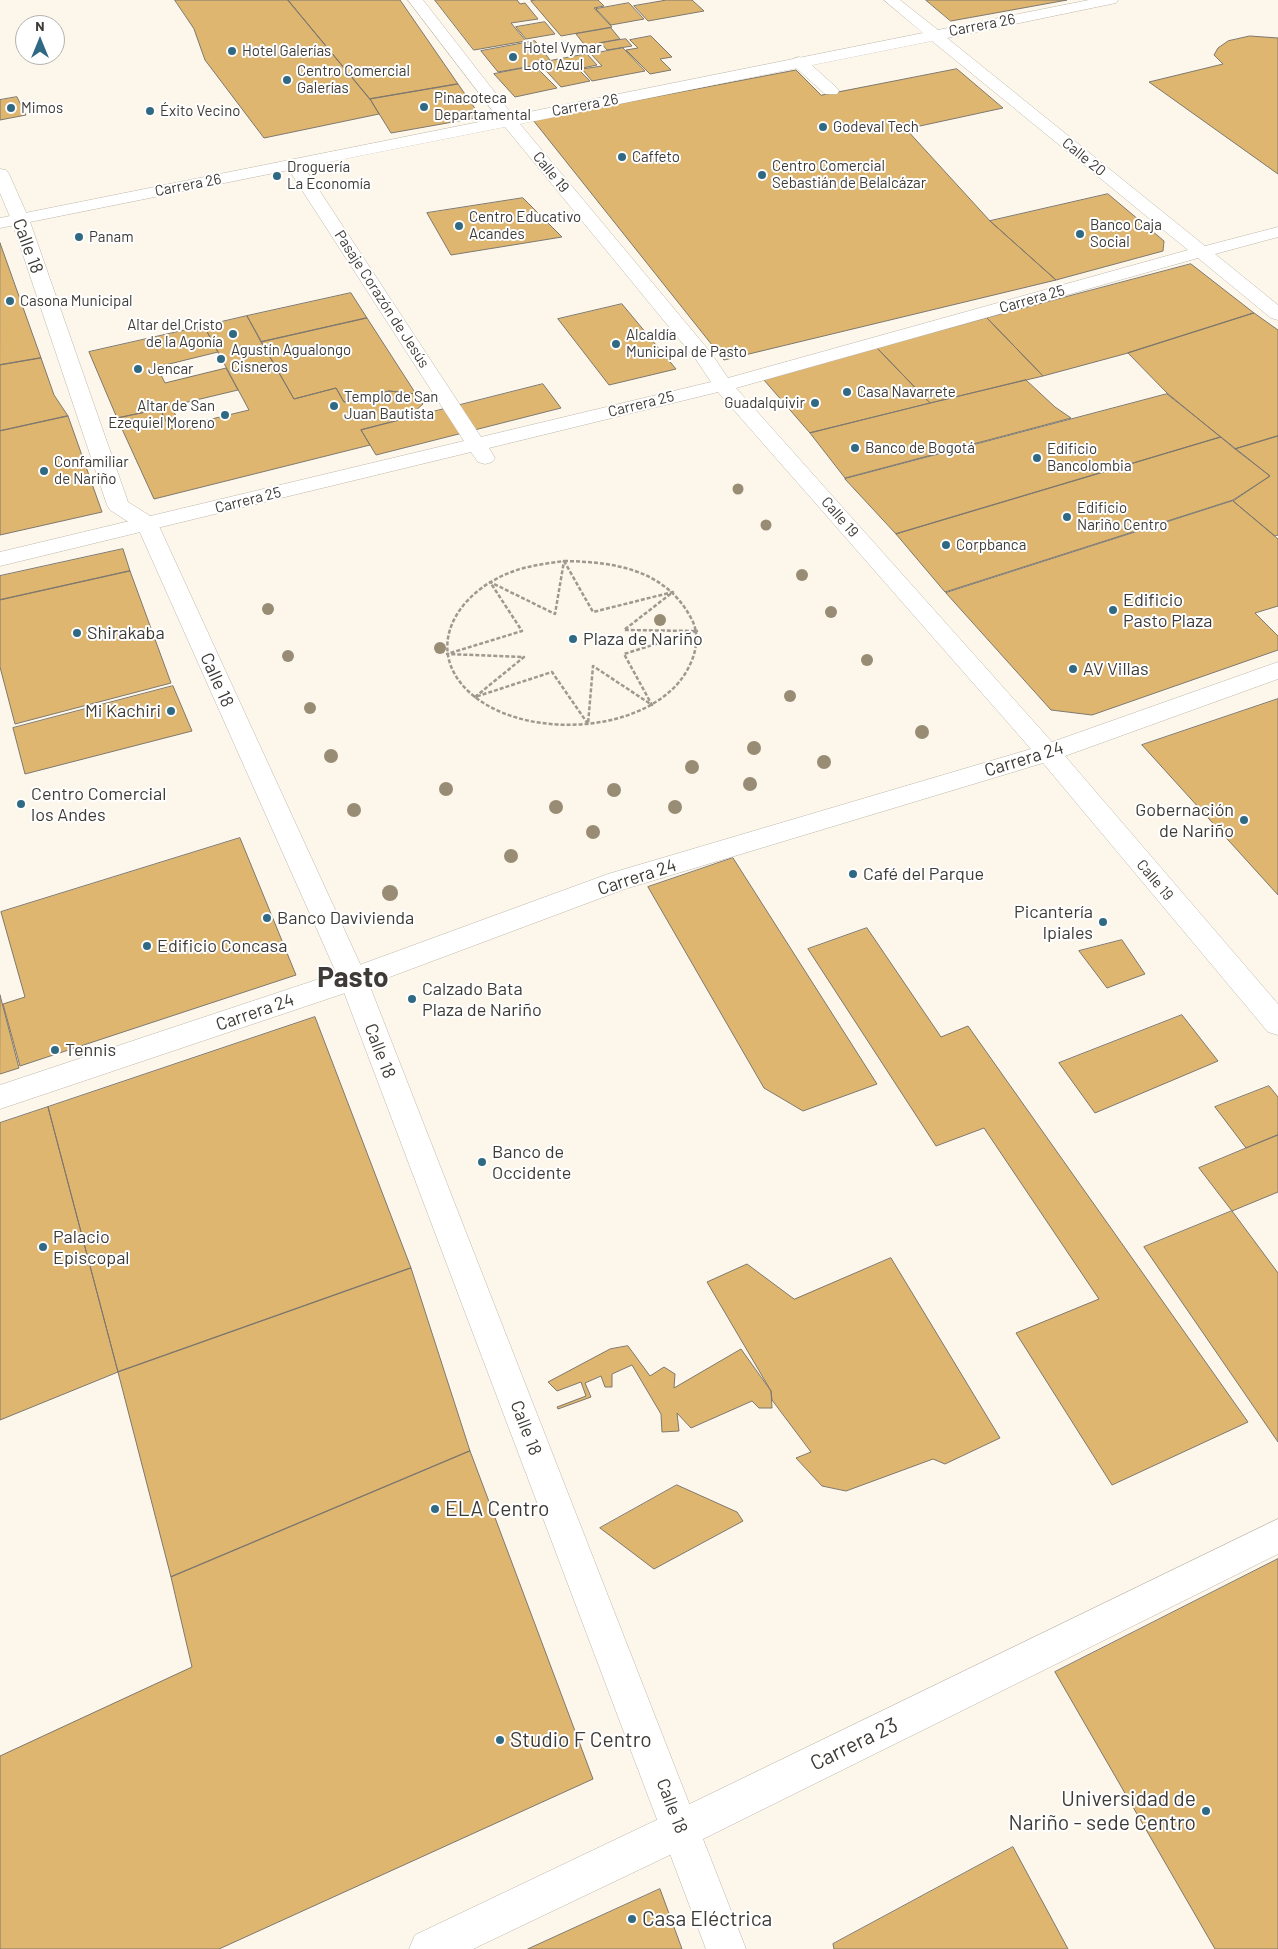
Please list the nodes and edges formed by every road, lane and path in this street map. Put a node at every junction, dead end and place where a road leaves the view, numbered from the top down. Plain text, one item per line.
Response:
1 (415, 0) edge
2 (891, 0) edge
3 (1111, 0) edge
4 (933, 35) junction
5 (799, 62) junction
6 (832, 91) dead end
7 (508, 120) junction
8 (294, 164) junction
9 (0, 174) edge
10 (10, 221) edge
11 (1278, 232) edge
12 (1201, 252) junction
13 (1278, 314) edge
14 (723, 385) junction
15 (481, 452) junction
16 (147, 524) junction
17 (0, 559) edge
18 (564, 561) junction
19 (490, 582) junction
20 (673, 592) junction
21 (696, 631) junction
22 (447, 654) junction
23 (1278, 670) edge
24 (475, 697) junction
25 (652, 706) junction
26 (588, 724) junction
27 (1048, 753) junction
28 (352, 979) junction
29 (1278, 1024) edge
30 (0, 1097) edge
31 (1278, 1536) edge
32 (681, 1829) junction
33 (429, 1949) edge
34 (726, 1949) edge

1 - 7 street, Calle 19
2 - 4 street, Calle 20
3 - 4 street, Carrera 26
4 - 5 street, Carrera 26
4 - 12 street, Calle 20
5 - 6 street
5 - 7 street, Carrera 26
7 - 8 street, Carrera 26
7 - 14 street, Calle 19
8 - 10 street, Carrera 26
8 - 15 street, Pasaje Corazón de Jesús
9 - 10 street, Calle 18
10 - 16 street, Calle 18
11 - 12 street, Carrera 25
12 - 13 street, Calle 20
12 - 14 street, Carrera 25
14 - 15 street, Carrera 25
14 - 27 street, Calle 19
15 - 16 street, Carrera 25
16 - 17 street, Carrera 25
16 - 28 street, Calle 18
18 - 19 path
18 - 19 path
18 - 20 path
18 - 20 path
19 - 22 path
19 - 22 path
20 - 21 path
20 - 21 path
21 - 25 path
21 - 25 path
22 - 24 path
22 - 24 path
23 - 27 street, Carrera 24
24 - 26 path
24 - 26 path
25 - 26 path
25 - 26 path
27 - 28 street, Carrera 24
27 - 29 street, Calle 19
28 - 30 street, Carrera 24
28 - 32 street, Calle 18
31 - 32 street, Carrera 23
32 - 33 street, Carrera 23
32 - 34 street, Calle 18

